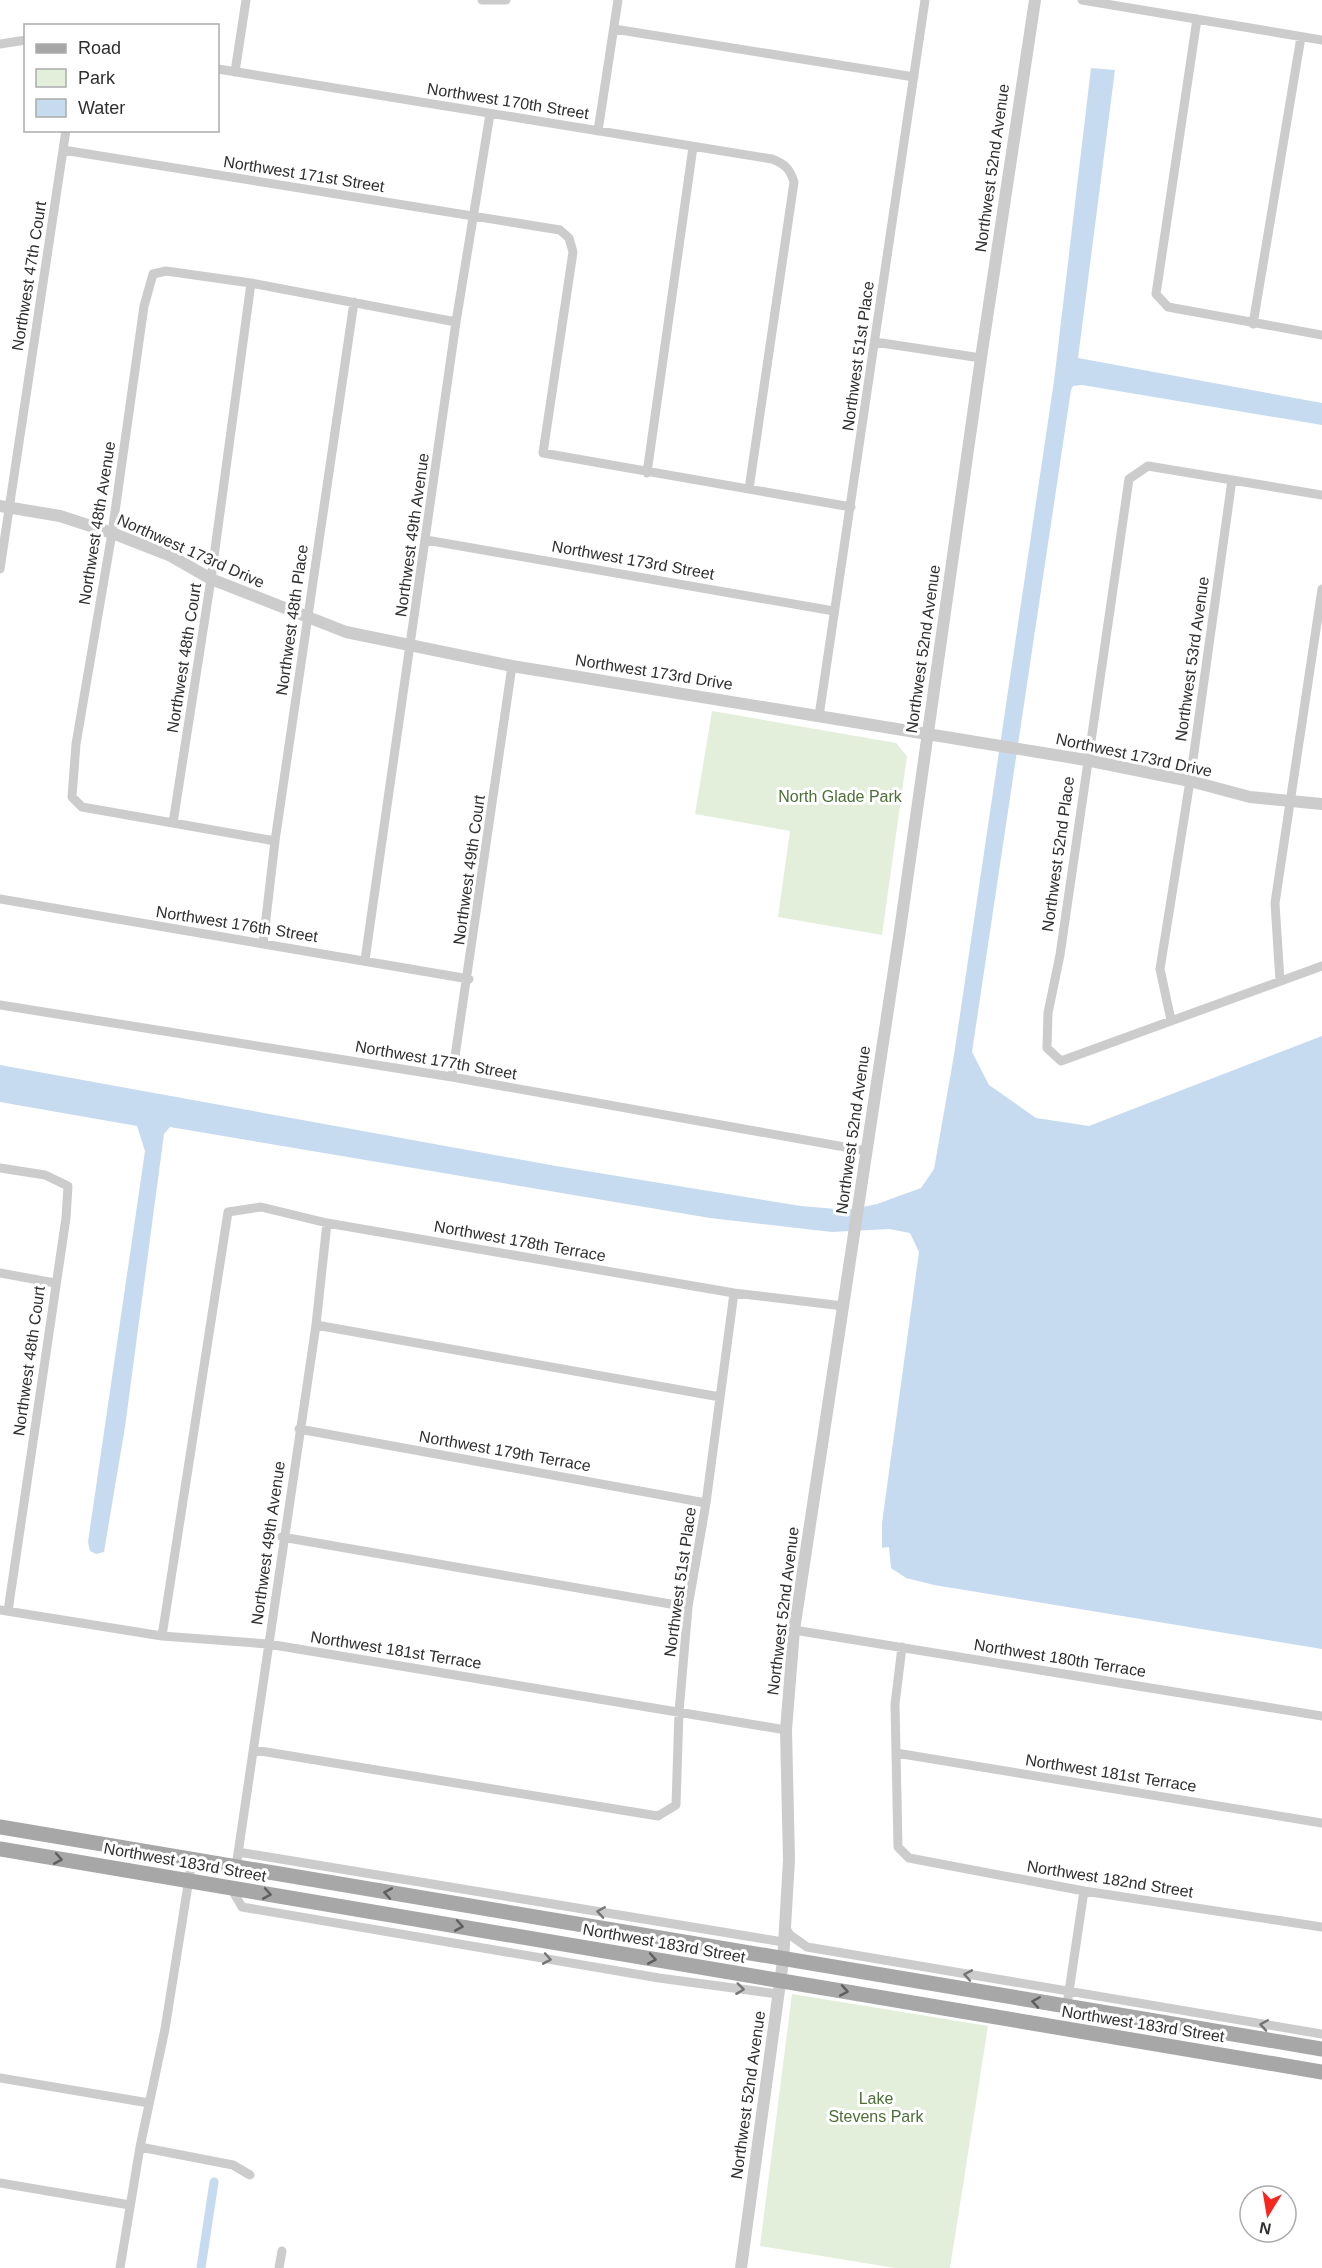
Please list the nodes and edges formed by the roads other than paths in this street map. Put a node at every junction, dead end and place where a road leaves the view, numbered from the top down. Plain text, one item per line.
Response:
1 (246, 0) edge
2 (482, 0) edge
3 (506, 0) edge
4 (618, 0) edge
5 (925, 0) edge
6 (1035, 0) edge
7 (1082, 0) edge
8 (1197, 19) junction
9 (614, 29) junction
10 (1301, 37) junction
11 (24, 40) edge
12 (1322, 40) edge
13 (0, 44) edge
14 (219, 69) edge
15 (235, 72) junction
16 (914, 77) junction
17 (490, 114) junction
18 (598, 131) junction
19 (66, 132) edge
20 (693, 147) junction
21 (63, 150) junction
22 (473, 216) junction
23 (251, 283) junction
24 (354, 302) junction
25 (456, 322) junction
26 (1253, 324) junction
27 (1322, 335) edge
28 (875, 342) junction
29 (981, 358) junction
30 (647, 473) junction
31 (1232, 480) junction
32 (749, 489) junction
33 (1322, 495) edge
34 (4, 507) edge
35 (851, 507) junction
36 (112, 533) junction
37 (426, 540) junction
38 (0, 569) edge
39 (211, 579) junction
40 (1322, 589) edge
41 (834, 611) junction
42 (308, 619) junction
43 (412, 646) junction
44 (512, 666) junction
45 (819, 716) junction
46 (927, 733) junction
47 (1086, 760) junction
48 (1190, 781) junction
49 (1291, 801) junction
50 (1322, 804) edge
51 (173, 823) junction
52 (275, 841) junction
53 (0, 899) edge
54 (263, 944) junction
55 (365, 960) junction
56 (1322, 966) edge
57 (469, 979) junction
58 (1280, 981) junction
59 (0, 1005) edge
60 (1171, 1020) junction
61 (452, 1077) junction
62 (867, 1151) junction
63 (0, 1168) edge
64 (327, 1223) junction
65 (0, 1273) edge
66 (55, 1283) junction
67 (734, 1293) junction
68 (843, 1306) junction
69 (316, 1325) junction
70 (720, 1397) junction
71 (300, 1429) junction
72 (706, 1503) junction
73 (282, 1537) junction
74 (688, 1607) junction
75 (4, 1610) edge
76 (794, 1630) junction
77 (162, 1636) junction
78 (268, 1644) junction
79 (902, 1647) junction
80 (679, 1712) junction
81 (1322, 1716) edge
82 (786, 1730) junction
83 (254, 1750) junction
84 (896, 1753) junction
85 (1322, 1823) edge
86 (0, 1827) edge
87 (0, 1849) edge
88 (237, 1859) junction
89 (192, 1860) junction
90 (189, 1881) junction
91 (231, 1888) junction
92 (1084, 1891) junction
93 (550, 1921) junction
94 (784, 1925) junction
95 (1322, 1927) edge
96 (516, 1936) junction
97 (783, 1942) junction
98 (509, 1953) junction
99 (783, 1960) junction
100 (779, 1987) junction
101 (1068, 2000) junction
102 (1322, 2034) edge
103 (1260, 2039) junction
104 (1322, 2049) edge
105 (1216, 2054) junction
106 (1322, 2072) edge
107 (0, 2078) edge
108 (149, 2103) junction
109 (140, 2147) junction
110 (249, 2175) dead end
111 (0, 2183) edge
112 (130, 2205) junction
113 (282, 2251) dead end
114 (120, 2268) edge
115 (279, 2268) edge
116 (741, 2268) edge

1 - 15 street
2 - 3 street
4 - 9 street
5 - 16 street, Northwest 51st Place
6 - 29 street, Northwest 52nd Avenue
7 - 8 street
8 - 10 street
8 - 26 street
9 - 16 street
9 - 18 street
10 - 12 street
10 - 26 street
11 - 13 street
14 - 15 street, Northwest 170th Street
15 - 17 street, Northwest 170th Street
16 - 28 street, Northwest 51st Place
17 - 18 street, Northwest 170th Street
17 - 22 street, Northwest 49th Avenue
18 - 20 street, Northwest 170th Street
19 - 21 street, Northwest 47th Court
20 - 30 street
20 - 32 street, Northwest 170th Street
21 - 22 street, Northwest 171st Street
21 - 34 street, Northwest 47th Court
22 - 25 street, Northwest 49th Avenue
22 - 30 street, Northwest 171st Street
23 - 24 street
23 - 36 street, Northwest 48th Avenue
23 - 39 street, Northwest 48th Court
24 - 25 street
24 - 42 street, Northwest 48th Place
25 - 37 street, Northwest 49th Avenue
26 - 27 street
28 - 29 street
28 - 35 street, Northwest 51st Place
29 - 46 street, Northwest 52nd Avenue
30 - 32 street
31 - 33 street
31 - 47 street, Northwest 52nd Place
31 - 48 street, Northwest 53rd Avenue
32 - 35 street
34 - 36 street, Northwest 173rd Drive
34 - 38 street, Northwest 47th Court
35 - 41 street, Northwest 51st Place
36 - 39 street, Northwest 173rd Drive
36 - 51 street, Northwest 48th Avenue
37 - 41 street, Northwest 173rd Street
37 - 43 street, Northwest 49th Avenue
39 - 42 street, Northwest 173rd Drive
39 - 51 street, Northwest 48th Court
40 - 49 street
41 - 45 street, Northwest 51st Place
42 - 43 street, Northwest 173rd Drive
42 - 52 street, Northwest 48th Place
43 - 44 street, Northwest 173rd Drive
43 - 55 street, Northwest 49th Avenue
44 - 45 street, Northwest 173rd Drive
44 - 57 street, Northwest 49th Court
45 - 46 street, Northwest 173rd Drive
46 - 47 street, Northwest 173rd Drive
46 - 62 street, Northwest 52nd Avenue
47 - 48 street, Northwest 173rd Drive
47 - 60 street, Northwest 52nd Place
48 - 49 street, Northwest 173rd Drive
48 - 60 street, Northwest 53rd Avenue
49 - 50 street, Northwest 173rd Drive
49 - 58 street
51 - 52 street, Northwest 48th Avenue
52 - 54 street, Northwest 48th Place
53 - 54 street, Northwest 176th Street
54 - 55 street, Northwest 176th Street
55 - 57 street, Northwest 176th Street
56 - 58 street
57 - 61 street, Northwest 49th Court
58 - 60 street
59 - 61 street, Northwest 177th Street
61 - 62 street, Northwest 177th Street
62 - 68 street, Northwest 52nd Avenue
63 - 66 street, Northwest 48th Court
64 - 67 street, Northwest 178th Terrace
64 - 69 street, Northwest 49th Avenue
64 - 77 street, Northwest 178th Terrace
65 - 66 street
66 - 75 street, Northwest 48th Court
67 - 68 street, Northwest 178th Terrace
67 - 70 street, Northwest 51st Place
68 - 76 street, Northwest 52nd Avenue
69 - 70 street
69 - 71 street, Northwest 49th Avenue
70 - 72 street, Northwest 51st Place
71 - 72 street, Northwest 179th Terrace
71 - 73 street, Northwest 49th Avenue
72 - 74 street, Northwest 51st Place
73 - 74 street
73 - 78 street, Northwest 49th Avenue
74 - 80 street, Northwest 51st Place
75 - 77 street, Northwest 181st Terrace
76 - 79 street, Northwest 180th Terrace
76 - 82 street, Northwest 52nd Avenue
77 - 78 street, Northwest 181st Terrace
78 - 80 street, Northwest 181st Terrace
78 - 83 street, Northwest 49th Avenue
79 - 81 street, Northwest 180th Terrace
79 - 84 street
80 - 82 street, Northwest 181st Terrace
80 - 83 street, Northwest 51st Place
82 - 94 street, Northwest 52nd Avenue
83 - 88 street, Northwest 49th Avenue
84 - 85 street, Northwest 181st Terrace
84 - 92 street, Northwest 182nd Street
86 - 89 main road, Northwest 183rd Street
87 -> 90 main road, Northwest 183rd Street
88 - 89 main road, Northwest 183rd Street
93 -> 88 main road, Northwest 183rd Street
97 -> 88 street
89 - 90 street
90 - 91 main road, Northwest 183rd Street
90 - 108 street
91 -> 96 main road, Northwest 183rd Street
91 - 98 street
92 - 95 street, Northwest 182nd Street
92 - 101 street
93 - 96 main road
93 - 99 main road, Northwest 183rd Street
94 - 97 street, Northwest 52nd Avenue
101 -> 94 street
96 - 98 street
96 -> 100 main road, Northwest 183rd Street
97 - 99 street, Northwest 52nd Avenue
98 -> 100 street
99 - 100 street, Northwest 52nd Avenue
101 -> 99 main road, Northwest 183rd Street
100 -> 105 main road, Northwest 183rd Street
100 - 116 street, Northwest 52nd Avenue
102 -> 101 street
101 - 103 main road, Northwest 183rd Street
103 - 104 main road, Northwest 183rd Street
103 - 105 main road
105 - 106 main road, Northwest 183rd Street
107 - 108 street
108 - 109 street
109 - 110 street
109 - 112 street
111 - 112 street
112 - 114 street
113 - 115 street

